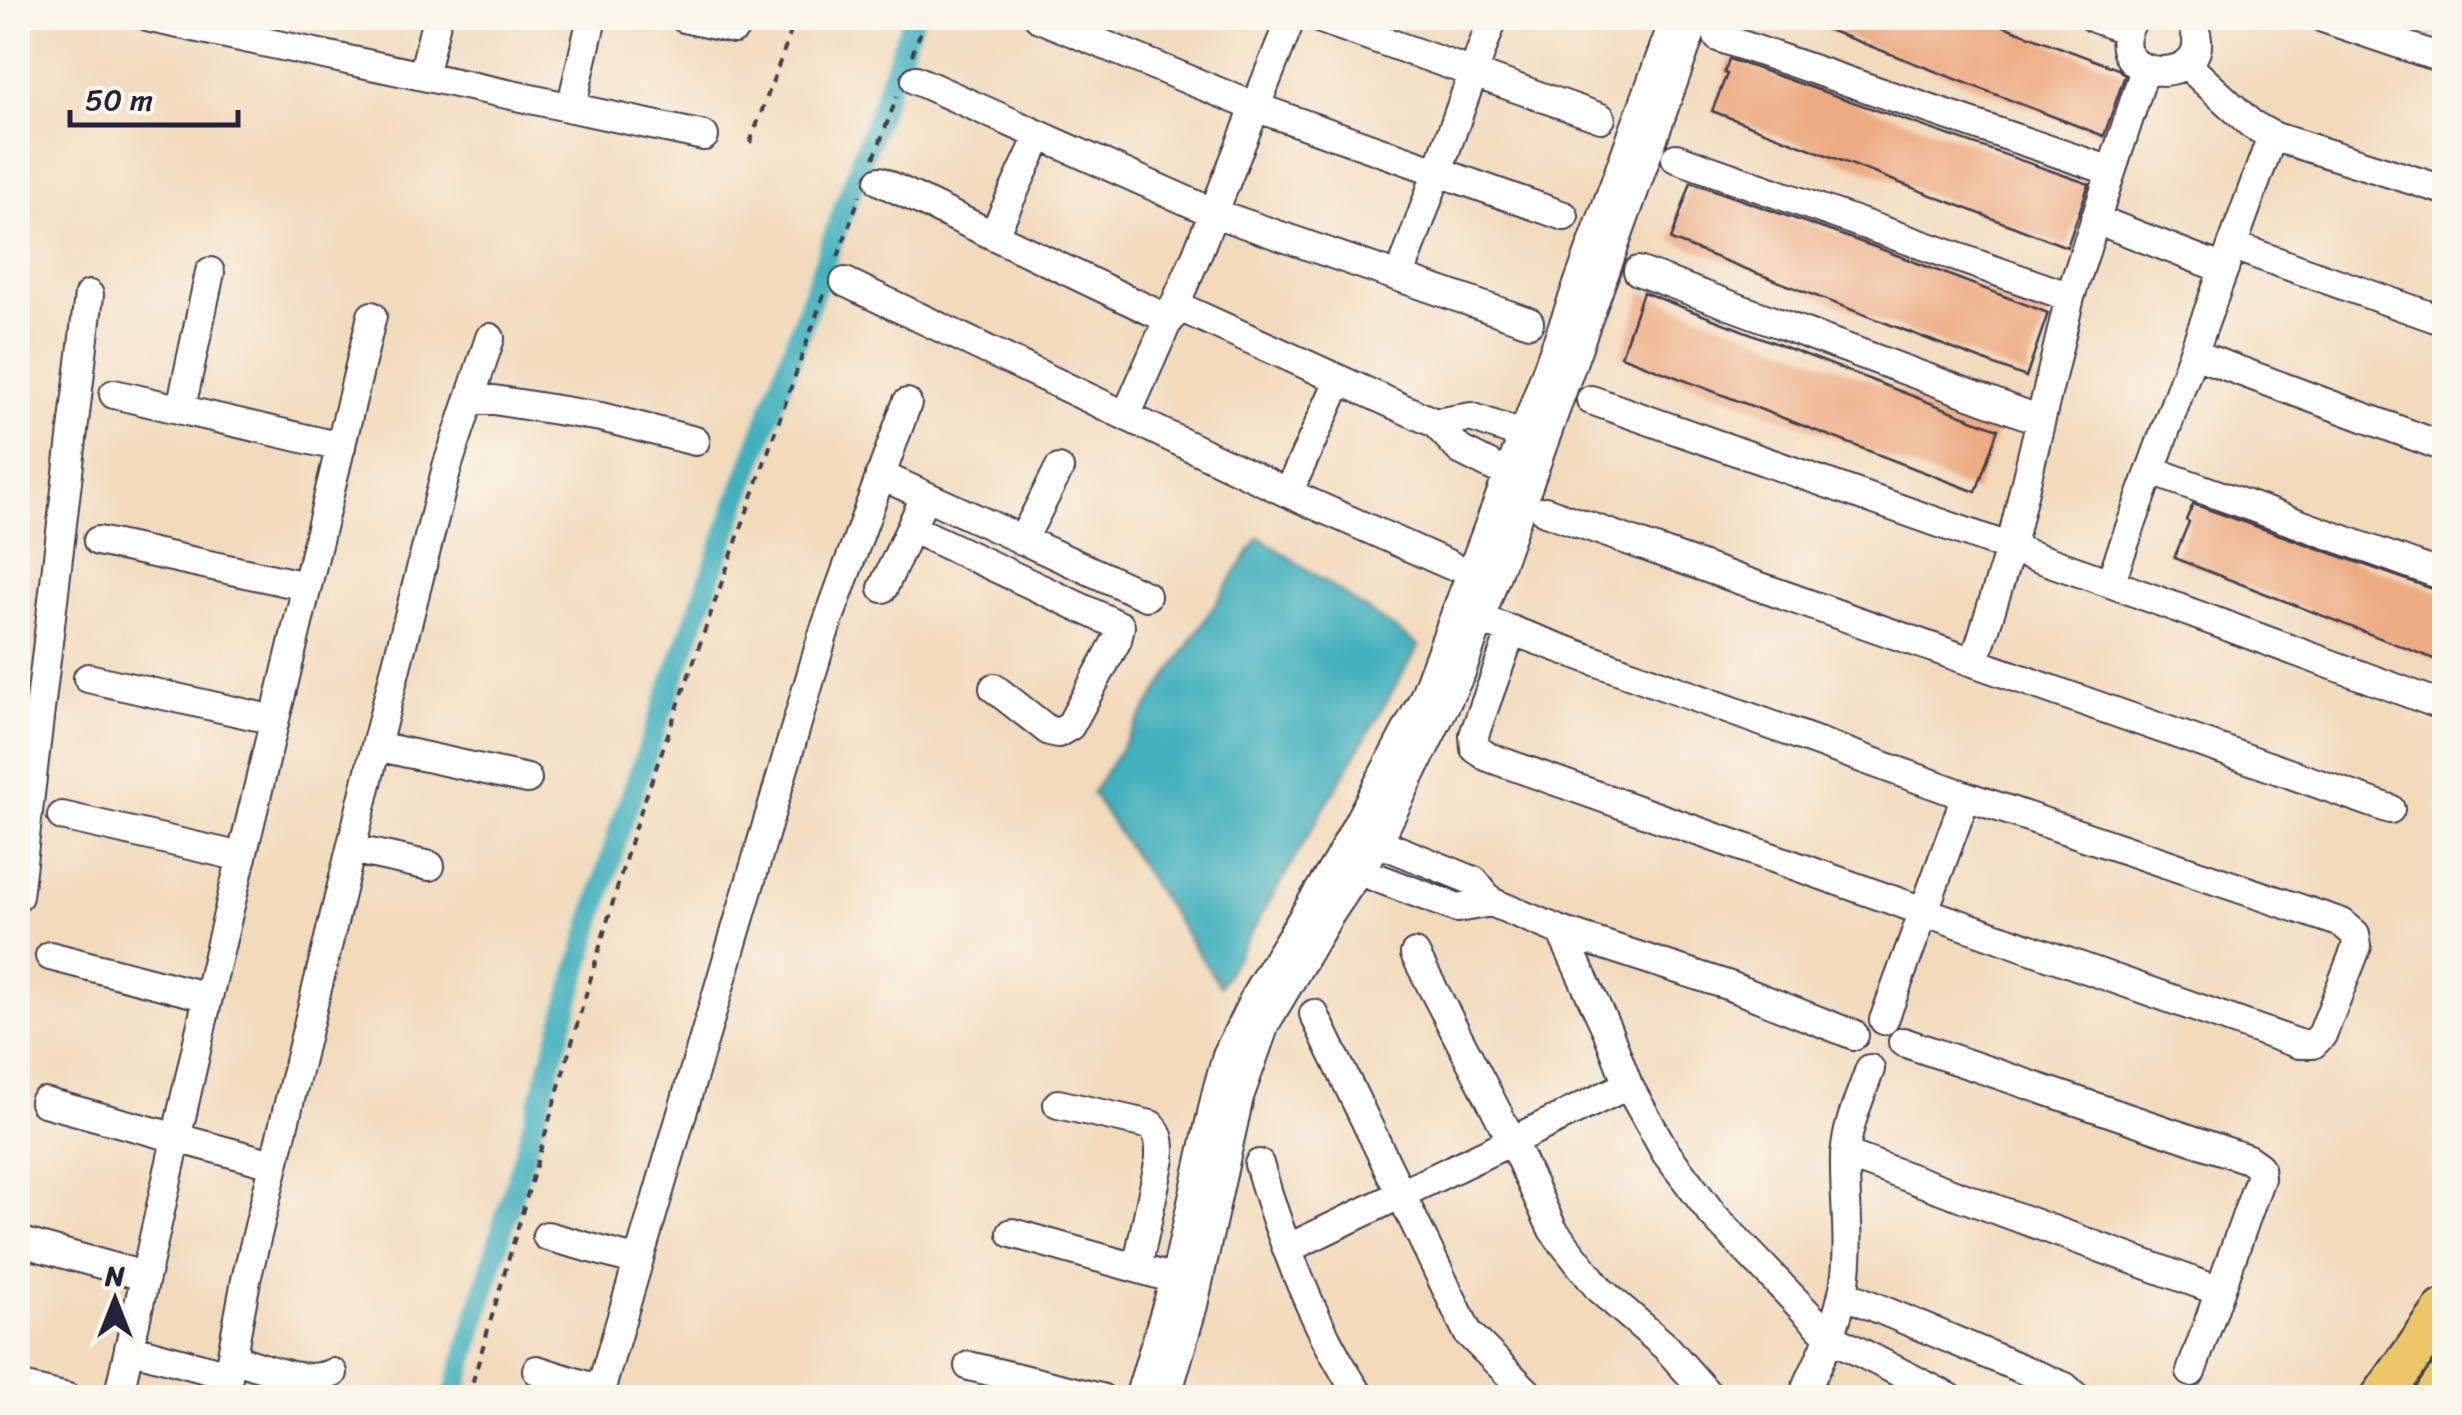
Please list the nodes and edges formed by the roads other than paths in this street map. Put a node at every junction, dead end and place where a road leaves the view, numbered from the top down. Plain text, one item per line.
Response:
1 (151, 18) edge
2 (437, 18) edge
3 (592, 18) edge
4 (684, 18) edge
5 (1039, 18) edge
6 (1291, 18) edge
7 (1318, 18) edge
8 (1493, 18) edge
9 (1675, 18) edge
10 (1696, 18) edge
11 (2094, 18) edge
12 (2189, 18) edge
13 (2323, 18) edge
14 (2131, 24) edge
15 (243, 26) edge
16 (1093, 28) edge
17 (734, 29) dead end
18 (1718, 36) dead end
19 (2444, 59) edge
20 (2186, 64) junction
21 (2145, 69) junction
22 (1474, 73) junction
23 (423, 76) junction
24 (908, 77) road end
25 (1256, 107) junction
26 (571, 108) junction
27 (1602, 118) dead end
28 (704, 136) dead end
29 (2272, 136) junction
30 (1039, 137) junction
31 (1676, 158) dead end
32 (1439, 170) junction
33 (2111, 171) junction
34 (870, 182) road end
35 (2444, 190) edge
36 (1214, 213) junction
37 (1564, 216) dead end
38 (2095, 219) junction
39 (994, 234) junction
40 (2229, 258) junction
41 (1597, 265) junction
42 (1638, 271) dead end
43 (210, 272) dead end
44 (836, 275) road end
45 (1400, 276) junction
46 (89, 294) dead end
47 (2070, 297) junction
48 (1173, 312) junction
49 (372, 316) dead end
50 (2444, 321) edge
51 (1529, 322) dead end
52 (490, 338) dead end
53 (2194, 354) junction
54 (1339, 381) junction
55 (114, 394) dead end
56 (470, 400) junction
57 (1591, 400) dead end
58 (907, 403) dead end
59 (181, 408) junction
60 (1126, 416) junction
61 (2040, 420) junction
62 (1435, 424) junction
63 (1533, 439) junction
64 (695, 440) dead end
65 (341, 447) junction
66 (2444, 447) edge
67 (1059, 469) dead end
68 (2152, 472) junction
69 (880, 475) junction
70 (1519, 479) junction
71 (1288, 493) junction
72 (926, 497) junction
73 (1545, 511) dead end
74 (910, 528) junction
75 (1022, 540) junction
76 (98, 541) dead end
77 (2010, 549) junction
78 (1450, 566) dead end
79 (2444, 576) edge
80 (2110, 583) junction
81 (306, 586) junction
82 (883, 588) dead end
83 (1146, 596) dead end
84 (1469, 615) junction
85 (1512, 630) junction
86 (1975, 660) junction
87 (88, 678) dead end
88 (994, 688) dead end
89 (2444, 706) edge
90 (274, 720) junction
91 (376, 746) junction
92 (528, 779) dead end
93 (1966, 796) junction
94 (2390, 809) dead end
95 (62, 816) dead end
96 (1365, 837) junction
97 (351, 849) junction
98 (20, 850) edge
99 (242, 857) junction
100 (430, 866) dead end
101 (1348, 867) junction
102 (18, 896) edge
103 (1491, 902) junction
104 (1925, 912) junction
105 (1561, 931) junction
106 (1415, 954) dead end
107 (50, 956) dead end
108 (208, 997) junction
109 (1314, 1014) dead end
110 (1884, 1020) junction
111 (1854, 1035) junction
112 (1903, 1042) junction
113 (1870, 1069) junction
114 (1628, 1085) junction
115 (1228, 1094) junction
116 (44, 1102) dead end
117 (1058, 1104) dead end
118 (177, 1136) junction
119 (1512, 1141) junction
120 (1845, 1154) junction
121 (258, 1160) dead end
122 (1259, 1164) dead end
123 (1403, 1194) junction
124 (1012, 1233) dead end
125 (547, 1236) dead end
126 (18, 1242) edge
127 (1289, 1248) junction
128 (638, 1261) junction
129 (1137, 1268) junction
130 (144, 1276) junction
131 (1176, 1279) junction
132 (2218, 1291) junction
133 (1844, 1294) junction
134 (2444, 1310) edge
135 (1830, 1336) junction
136 (129, 1348) junction
137 (969, 1366) dead end
138 (537, 1370) dead end
139 (2190, 1372) dead end
140 (333, 1373) dead end
141 (228, 1377) edge
142 (2444, 1383) edge
143 (18, 1386) edge
144 (599, 1394) edge
145 (68, 1398) edge
146 (118, 1398) edge
147 (1101, 1398) edge
148 (1139, 1398) edge
149 (1166, 1398) edge
150 (1362, 1398) edge
151 (1534, 1398) edge
152 (1711, 1398) edge
153 (1802, 1398) edge
154 (1950, 1398) edge
155 (2076, 1398) edge
156 (2381, 1398) edge
157 (2434, 1398) edge

1 - 15 street
2 - 23 street
3 - 26 street
4 - 17 street
5 - 16 street
6 - 25 street
7 - 22 street
8 - 22 street
9 - 41 street
10 - 41 street
11 - 14 street
12 - 20 street
13 - 19 street
14 - 21 street
15 - 23 street
16 - 25 street
18 - 33 street
20 - 21 street
20 - 29 street
21 - 33 street
22 - 27 street
22 - 32 street
23 - 26 street
24 - 30 street
25 - 32 street
25 - 36 street
26 - 28 street
29 - 35 street
29 - 40 street
30 - 36 street
30 - 39 street
31 - 47 street
32 - 37 street
32 - 45 street
33 - 38 street
34 - 39 street
36 - 45 street
36 - 48 street
38 - 40 street
38 - 47 street
39 - 48 street
40 - 50 street
40 - 53 street
41 - 63 street
42 - 61 street
43 - 59 street
44 - 60 street
45 - 51 street
46 - 98 street
47 - 61 street
48 - 54 street
48 - 60 street
49 - 65 street
52 - 56 street
53 - 66 street
53 - 68 street
54 - 62 street
54 - 71 street
55 - 59 street
56 - 64 street
56 - 91 street
57 - 77 street
58 - 69 street
59 - 65 street
60 - 71 street
61 - 77 street
62 - 63 street
62 - 70 street
63 - 70 street
65 - 81 street
67 - 75 street
68 - 79 street
68 - 80 street
69 - 72 street
69 - 128 street
70 - 84 street
71 - 78 street
72 - 74 street
72 - 75 street
73 - 86 street
74 - 82 street
74 - 88 street
75 - 83 street
76 - 81 street
77 - 80 street
77 - 86 street
80 - 89 street
81 - 90 street
84 - 85 street
84 - 96 street
85 - 93 street
85 - 104 street
86 - 94 street
87 - 90 street
90 - 99 street
91 - 92 street
91 - 97 street
93 - 104 street
93 - 104 street
95 - 99 street
96 - 101 street
96 - 103 street
97 - 100 street
97 - 141 street
98 - 102 street
99 - 108 street
101 - 103 street
101 - 115 street
103 - 105 street
104 - 110 street
105 - 111 street
105 - 114 street
106 - 119 street
107 - 108 street
108 - 118 street
109 - 123 street
110 - 111 street
110 - 112 street
111 - 113 street
112 - 113 street
112 - 132 street
113 - 120 street
114 - 119 street
114 - 135 street
115 - 131 street
115 - 149 street
116 - 118 street
117 - 129 street
118 - 121 street
118 - 130 street
119 - 123 street
119 - 152 street
120 - 132 street
120 - 133 street
122 - 127 street
123 - 127 street
123 - 151 street
124 - 129 street
125 - 128 street
126 - 130 street
127 - 150 street
128 - 144 street
129 - 131 street
130 - 136 street
131 - 148 street
132 - 139 street
133 - 135 street
133 - 155 street
134 - 156 highway
135 - 153 street
135 - 154 street
136 - 141 street
136 - 146 street
137 - 147 street
138 - 144 street
140 - 141 street
142 - 157 highway
143 - 145 street

